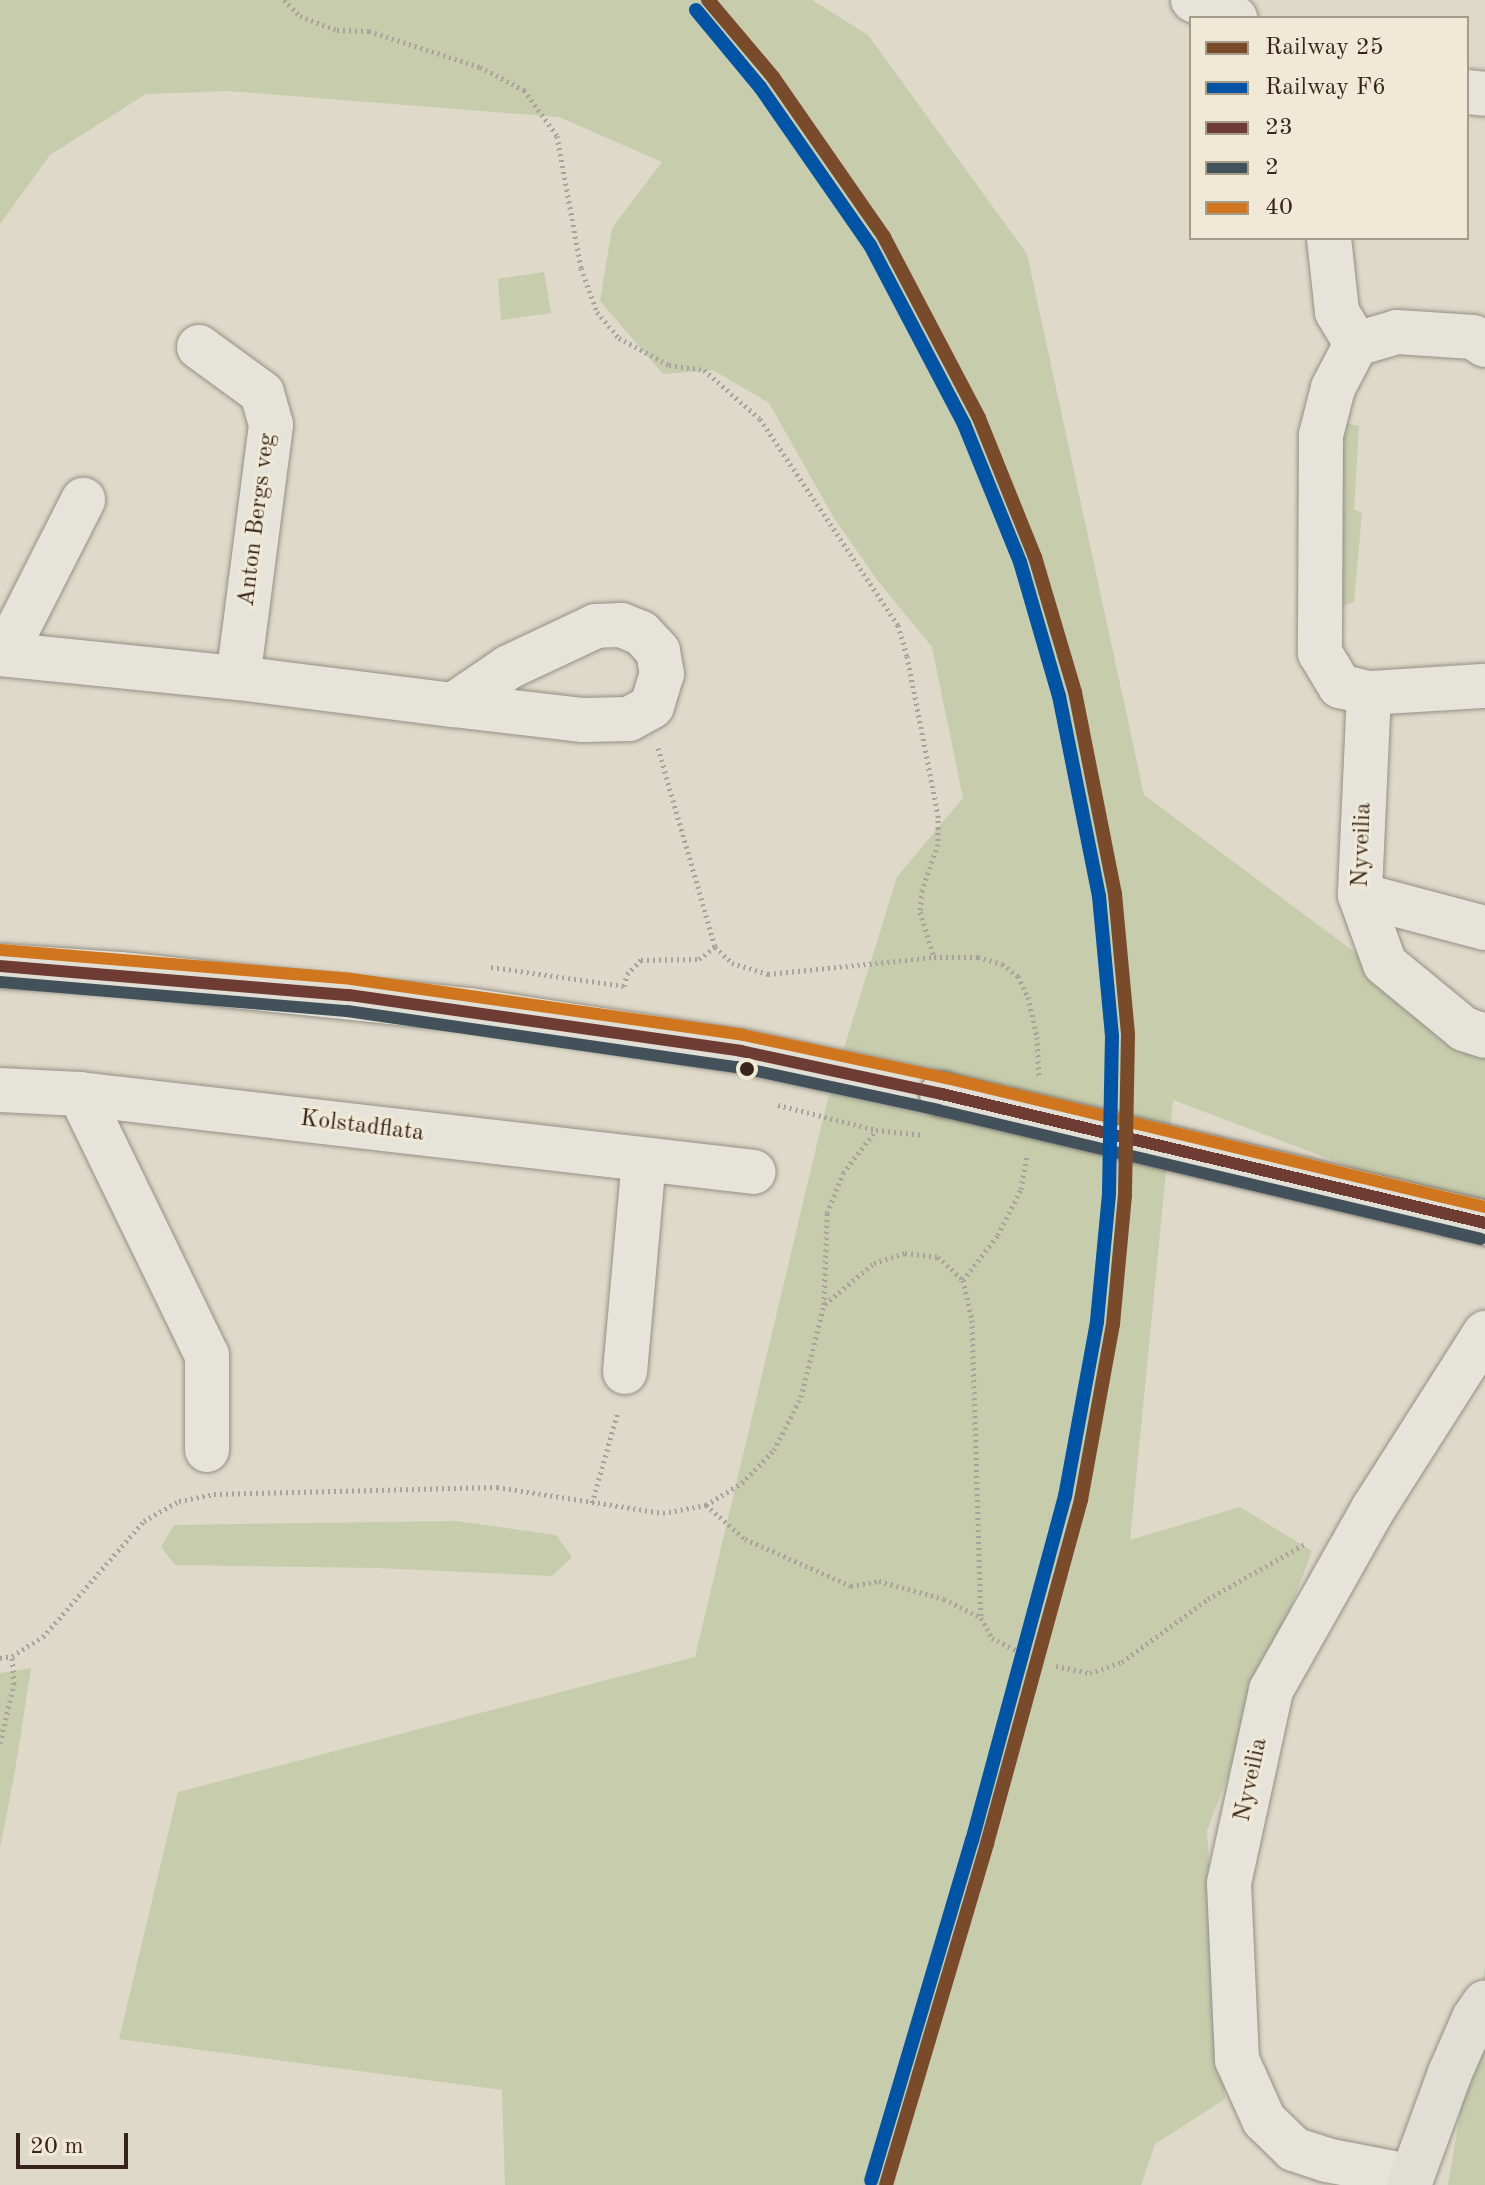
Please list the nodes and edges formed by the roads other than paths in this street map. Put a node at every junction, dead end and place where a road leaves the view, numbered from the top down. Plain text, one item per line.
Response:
1 (1193, 0) edge
2 (1230, 16) edge
3 (1329, 240) edge
4 (1356, 344) junction
5 (1485, 345) edge
6 (199, 347) dead end
7 (83, 500) dead end
8 (3, 654) edge
9 (238, 678) junction
10 (1485, 686) edge
11 (1369, 693) junction
12 (453, 705) junction
13 (1360, 895) junction
14 (1485, 928) edge
15 (0, 966) edge
16 (1485, 1036) edge
17 (0, 1090) edge
18 (80, 1094) junction
19 (644, 1160) junction
20 (754, 1172) dead end
21 (1485, 1223) edge
22 (1485, 1333) edge
23 (625, 1372) road end
24 (207, 1450) dead end
25 (1485, 2002) edge
26 (1409, 2181) edge

1 - 2 street
3 - 4 street
4 - 5 street
4 - 11 street
6 - 9 street, Anton Bergs veg
7 - 8 street
8 - 9 street
9 - 12 street
10 - 11 street
11 - 13 street, Nyveilia
12 - 12 street
13 - 14 street
13 - 16 street, Nyveilia
15 - 21 main road, bridge
17 - 18 street, Kolstadflata
18 - 19 street, Kolstadflata
18 - 24 street
19 - 20 street, Kolstadflata
19 - 23 street
22 - 26 street, Nyveilia
25 - 26 main road

